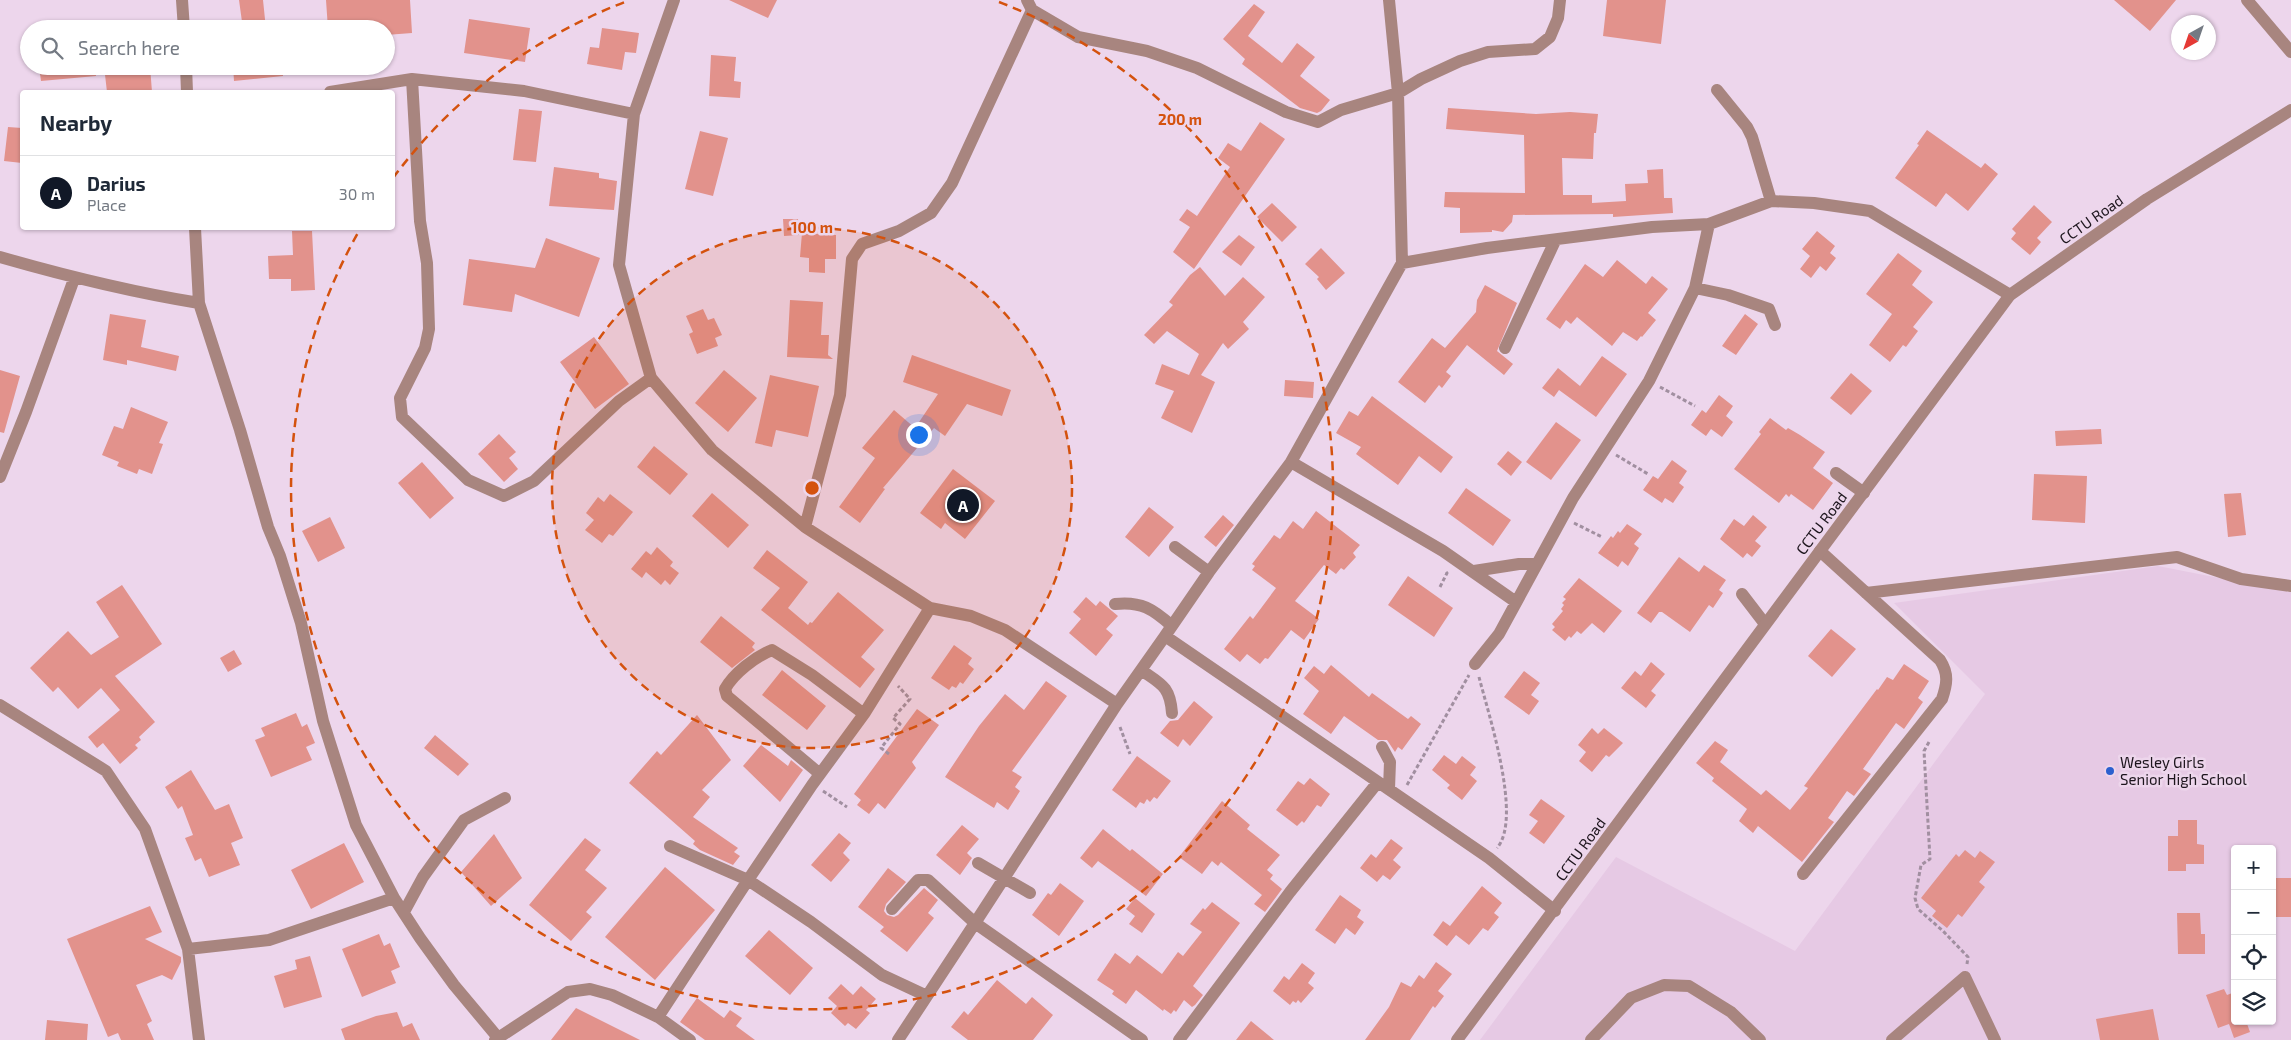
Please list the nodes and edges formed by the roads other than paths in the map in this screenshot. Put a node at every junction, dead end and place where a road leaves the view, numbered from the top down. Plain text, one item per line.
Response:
1 (182, 0) edge
2 (674, 0) edge
3 (1389, 0) edge
4 (1560, 0) edge
5 (2247, 0) edge
6 (1030, 5) edge
7 (183, 20) edge
8 (2291, 52) edge
9 (187, 75) edge
10 (412, 79) junction
11 (188, 90) edge
12 (343, 90) edge
13 (1717, 90) dead end
14 (1398, 93) junction
15 (2291, 110) edge
16 (634, 114) junction
17 (1771, 201) junction
18 (1709, 224) junction
19 (195, 230) edge
20 (1555, 240) junction
21 (0, 257) edge
22 (1402, 262) junction
23 (74, 279) junction
24 (1695, 288) junction
25 (2010, 295) junction
26 (199, 303) junction
27 (1775, 325) dead end
28 (1505, 348) dead end
29 (651, 378) junction
30 (1290, 462) junction
31 (1836, 473) dead end
32 (0, 477) edge
33 (1864, 492) junction
34 (806, 527) junction
35 (1175, 547) dead end
36 (1820, 551) junction
37 (1537, 564) junction
38 (1474, 571) junction
39 (1209, 572) junction
40 (2291, 586) edge
41 (1866, 593) junction
42 (1742, 594) dead end
43 (1516, 602) junction
44 (1115, 604) dead end
45 (930, 608) junction
46 (1765, 624) junction
47 (1169, 631) junction
48 (1476, 664) road end
49 (1141, 670) junction
50 (1117, 704) junction
51 (0, 705) edge
52 (1172, 713) dead end
53 (864, 714) junction
54 (1382, 747) dead end
55 (820, 774) junction
56 (1389, 789) junction
57 (505, 798) dead end
58 (670, 846) dead end
59 (978, 863) dead end
60 (1803, 874) dead end
61 (748, 880) junction
62 (1005, 880) junction
63 (1030, 893) dead end
64 (394, 898) junction
65 (892, 909) dead end
66 (1555, 911) junction
67 (404, 912) junction
68 (975, 923) junction
69 (188, 949) junction
70 (927, 996) junction
71 (658, 1017) junction
72 (498, 1039) edge
73 (199, 1040) edge
74 (690, 1040) edge
75 (898, 1040) edge
76 (1142, 1040) edge
77 (1179, 1040) edge
78 (1457, 1040) edge
79 (1591, 1040) edge
80 (1760, 1040) edge
81 (1892, 1040) edge
82 (1996, 1040) edge

1 - 7 street
2 - 16 street
3 - 14 street
4 - 14 street
5 - 8 street
6 - 14 street
6 - 34 street
9 - 11 street
10 - 12 street
10 - 16 street
10 - 29 street
13 - 17 street
14 - 22 street
15 - 25 street, CCTU Road
16 - 29 street
17 - 18 street
17 - 25 street
18 - 20 street
18 - 24 street
19 - 26 street
20 - 22 street
20 - 28 street
21 - 23 street
22 - 30 street
23 - 26 street
23 - 32 street
24 - 27 street
24 - 37 street
25 - 33 street, CCTU Road
26 - 64 street
29 - 34 street
30 - 38 street
30 - 39 street
31 - 33 street
33 - 36 street, CCTU Road
34 - 45 street
35 - 39 street
36 - 41 street
36 - 46 street, CCTU Road
37 - 38 street
37 - 43 street
38 - 43 street
39 - 47 street
40 - 41 street
41 - 60 street
42 - 46 street
43 - 48 street
44 - 47 street
45 - 50 street
45 - 53 street
46 - 66 street, CCTU Road
47 - 49 street
47 - 56 street
49 - 50 street
49 - 52 street
50 - 62 street
51 - 69 street
53 - 55 street
53 - 55 street
54 - 56 street
55 - 61 street
56 - 66 street
56 - 77 street
57 - 67 street
58 - 61 street
59 - 62 street
61 - 70 street
61 - 71 street
62 - 63 street
62 - 68 street
64 - 67 street
64 - 69 street
65 - 68 street
66 - 78 street, CCTU Road
67 - 72 street
68 - 70 street
68 - 76 street
69 - 73 street
70 - 75 street
71 - 72 street
71 - 74 street
79 - 80 street
81 - 82 street

